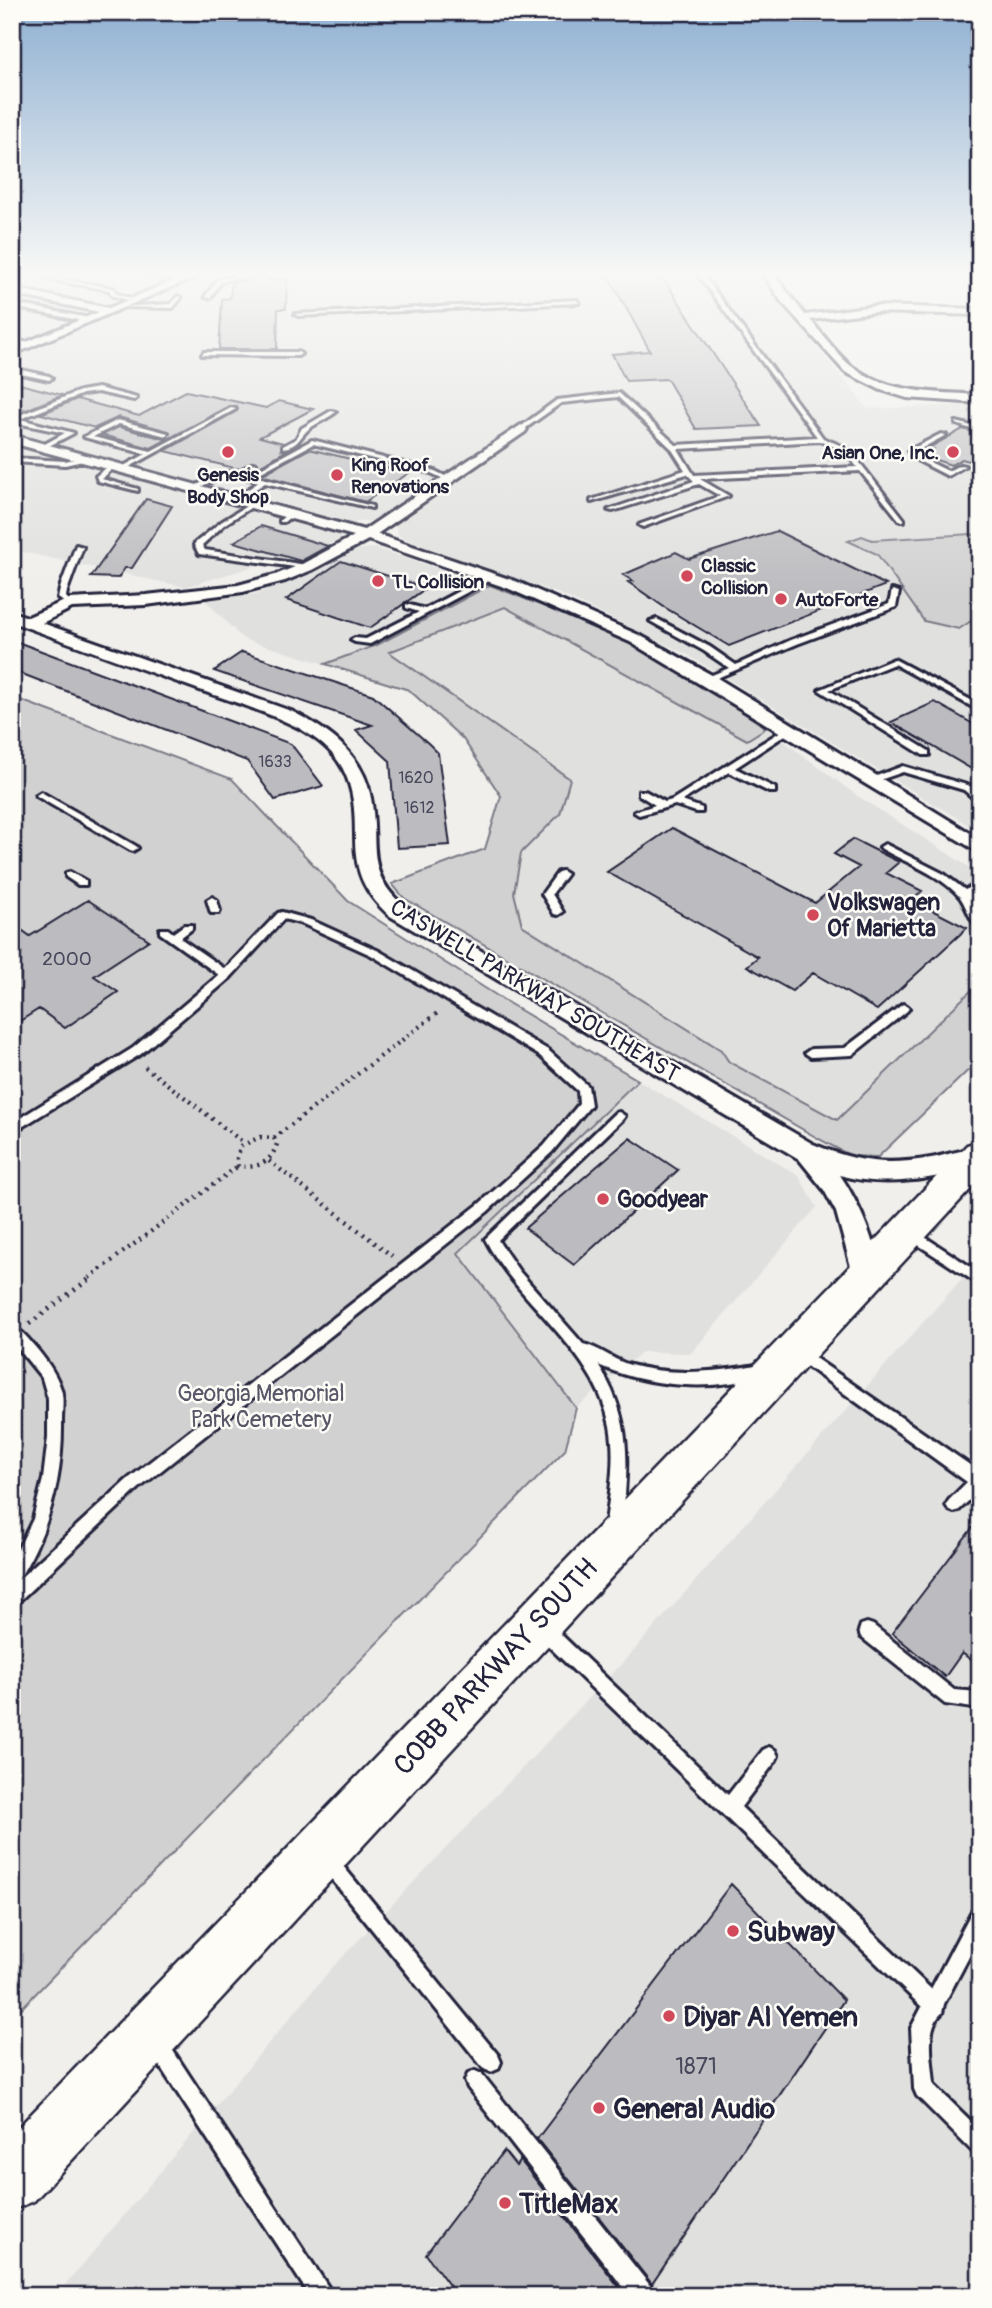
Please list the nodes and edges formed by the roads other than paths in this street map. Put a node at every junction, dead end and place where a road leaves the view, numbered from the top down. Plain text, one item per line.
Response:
1 (777, 380) edge
2 (868, 380) edge
3 (134, 398) dead end
4 (980, 399) edge
5 (233, 409) dead end
6 (332, 412) dead end
7 (13, 419) edge
8 (958, 423) dead end
9 (521, 429) joint
10 (980, 430) edge
11 (166, 433) dead end
12 (943, 435) dead end
13 (12, 439) edge
14 (821, 439) junction
15 (43, 447) junction
16 (674, 447) junction
17 (151, 453) junction
18 (85, 459) junction
19 (12, 460) edge
20 (962, 466) dead end
21 (117, 468) junction
22 (862, 469) junction
23 (690, 474) junction
24 (448, 479) junction
25 (264, 481) junction
26 (700, 481) junction
27 (194, 488) junction
28 (136, 491) dead end
29 (236, 499) junction
30 (593, 501) dead end
31 (253, 504) junction
32 (370, 507) dead end
33 (611, 510) dead end
34 (902, 520) dead end
35 (643, 525) dead end
36 (366, 535) junction
37 (79, 547) dead end
38 (307, 567) junction
39 (492, 577) junction
40 (895, 592) dead end
41 (69, 604) junction
42 (409, 606) dead end
43 (427, 612) junction
44 (21, 620) edge
45 (654, 621) dead end
46 (355, 640) dead end
47 (735, 668) junction
48 (710, 679) junction
49 (980, 709) edge
50 (789, 730) junction
51 (926, 752) dead end
52 (729, 768) junction
53 (871, 780) junction
54 (772, 790) dead end
55 (642, 793) dead end
56 (41, 795) dead end
57 (980, 801) edge
58 (675, 802) junction
59 (663, 805) junction
60 (699, 810) dead end
61 (639, 812) dead end
62 (885, 847) dead end
63 (980, 847) edge
64 (133, 848) dead end
65 (562, 874) dead end
66 (70, 875) dead end
67 (82, 883) dead end
68 (980, 886) edge
69 (964, 895) junction
70 (558, 912) dead end
71 (980, 925) edge
72 (188, 928) dead end
73 (226, 975) junction
74 (902, 1009) dead end
75 (811, 1053) dead end
76 (619, 1116) dead end
77 (12, 1129) edge
78 (804, 1151) junction
79 (972, 1167) edge
80 (907, 1231) junction
81 (865, 1277) junction
82 (980, 1280) edge
83 (13, 1334) edge
84 (575, 1343) junction
85 (787, 1358) junction
86 (979, 1480) edge
87 (954, 1505) dead end
88 (611, 1544) junction
89 (12, 1575) edge
90 (12, 1596) edge
91 (537, 1623) junction
92 (867, 1631) dead end
93 (980, 1702) edge
94 (769, 1756) dead end
95 (729, 1808) junction
96 (320, 1851) junction
97 (980, 1916) edge
98 (935, 2006) junction
99 (149, 2032) junction
100 (491, 2062) dead end
101 (475, 2081) dead end
102 (980, 2145) edge
103 (12, 2179) edge
104 (323, 2296) edge
105 (644, 2296) edge

1 - 14 lane
2 - 4 street
3 - 7 lane
5 - 17 lane
6 - 27 lane
7 - 15 lane
8 - 10 lane
9 - 16 lane
9 - 24 street
11 - 17 lane
12 - 20 lane
13 - 15 street
14 - 16 lane
14 - 22 lane
15 - 18 street
16 - 23 lane
17 - 21 lane
18 - 19 lane
18 - 21 street
21 - 27 street
21 - 28 lane
22 - 23 lane
22 - 34 lane
23 - 26 lane
23 - 30 lane
24 - 25 lane
24 - 36 street
25 - 29 lane
25 - 32 lane
26 - 33 lane
26 - 35 lane
27 - 29 street
29 - 31 street
31 - 36 street
31 - 38 lane
36 - 38 street
36 - 39 street
37 - 41 lane
38 - 41 street
39 - 43 lane
39 - 48 street
40 - 47 lane
41 - 44 street
42 - 43 lane
43 - 46 lane
44 - 78 street, CASWELL PARKWAY SOUTHEAST
45 - 47 lane
47 - 48 lane
48 - 50 street
49 - 51 lane
50 - 52 lane
50 - 53 street
52 - 54 lane
52 - 58 lane
53 - 57 lane
53 - 63 street
55 - 59 lane
56 - 64 lane
58 - 59 lane
58 - 60 lane
59 - 61 lane
62 - 69 lane
65 - 70 lane
66 - 67 lane
68 - 69 lane
69 - 71 lane
72 - 73 lane
73 - 77 lane
73 - 90 lane
74 - 75 lane
76 - 84 lane
78 - 79 street, CASWELL PARKWAY SOUTHEAST
78 - 81 street, CASWELL PARKWAY SOUTHEAST
79 - 80 main road, COBB PARKWAY SOUTH
80 - 81 main road, COBB PARKWAY SOUTH
80 - 82 lane
81 - 85 main road, COBB PARKWAY SOUTH
83 - 89 lane
84 - 85 lane
84 - 88 lane
85 - 86 lane
85 - 88 main road, COBB PARKWAY SOUTH
86 - 87 lane
88 - 91 main road, COBB PARKWAY SOUTH
91 - 95 lane
91 - 96 main road, COBB PARKWAY SOUTH
92 - 93 lane
94 - 95 lane
95 - 98 lane
96 - 99 main road, COBB PARKWAY SOUTH
96 - 100 lane
97 - 98 lane
98 - 102 lane
99 - 103 main road, COBB PARKWAY SOUTH
99 - 104 lane
101 - 105 lane

